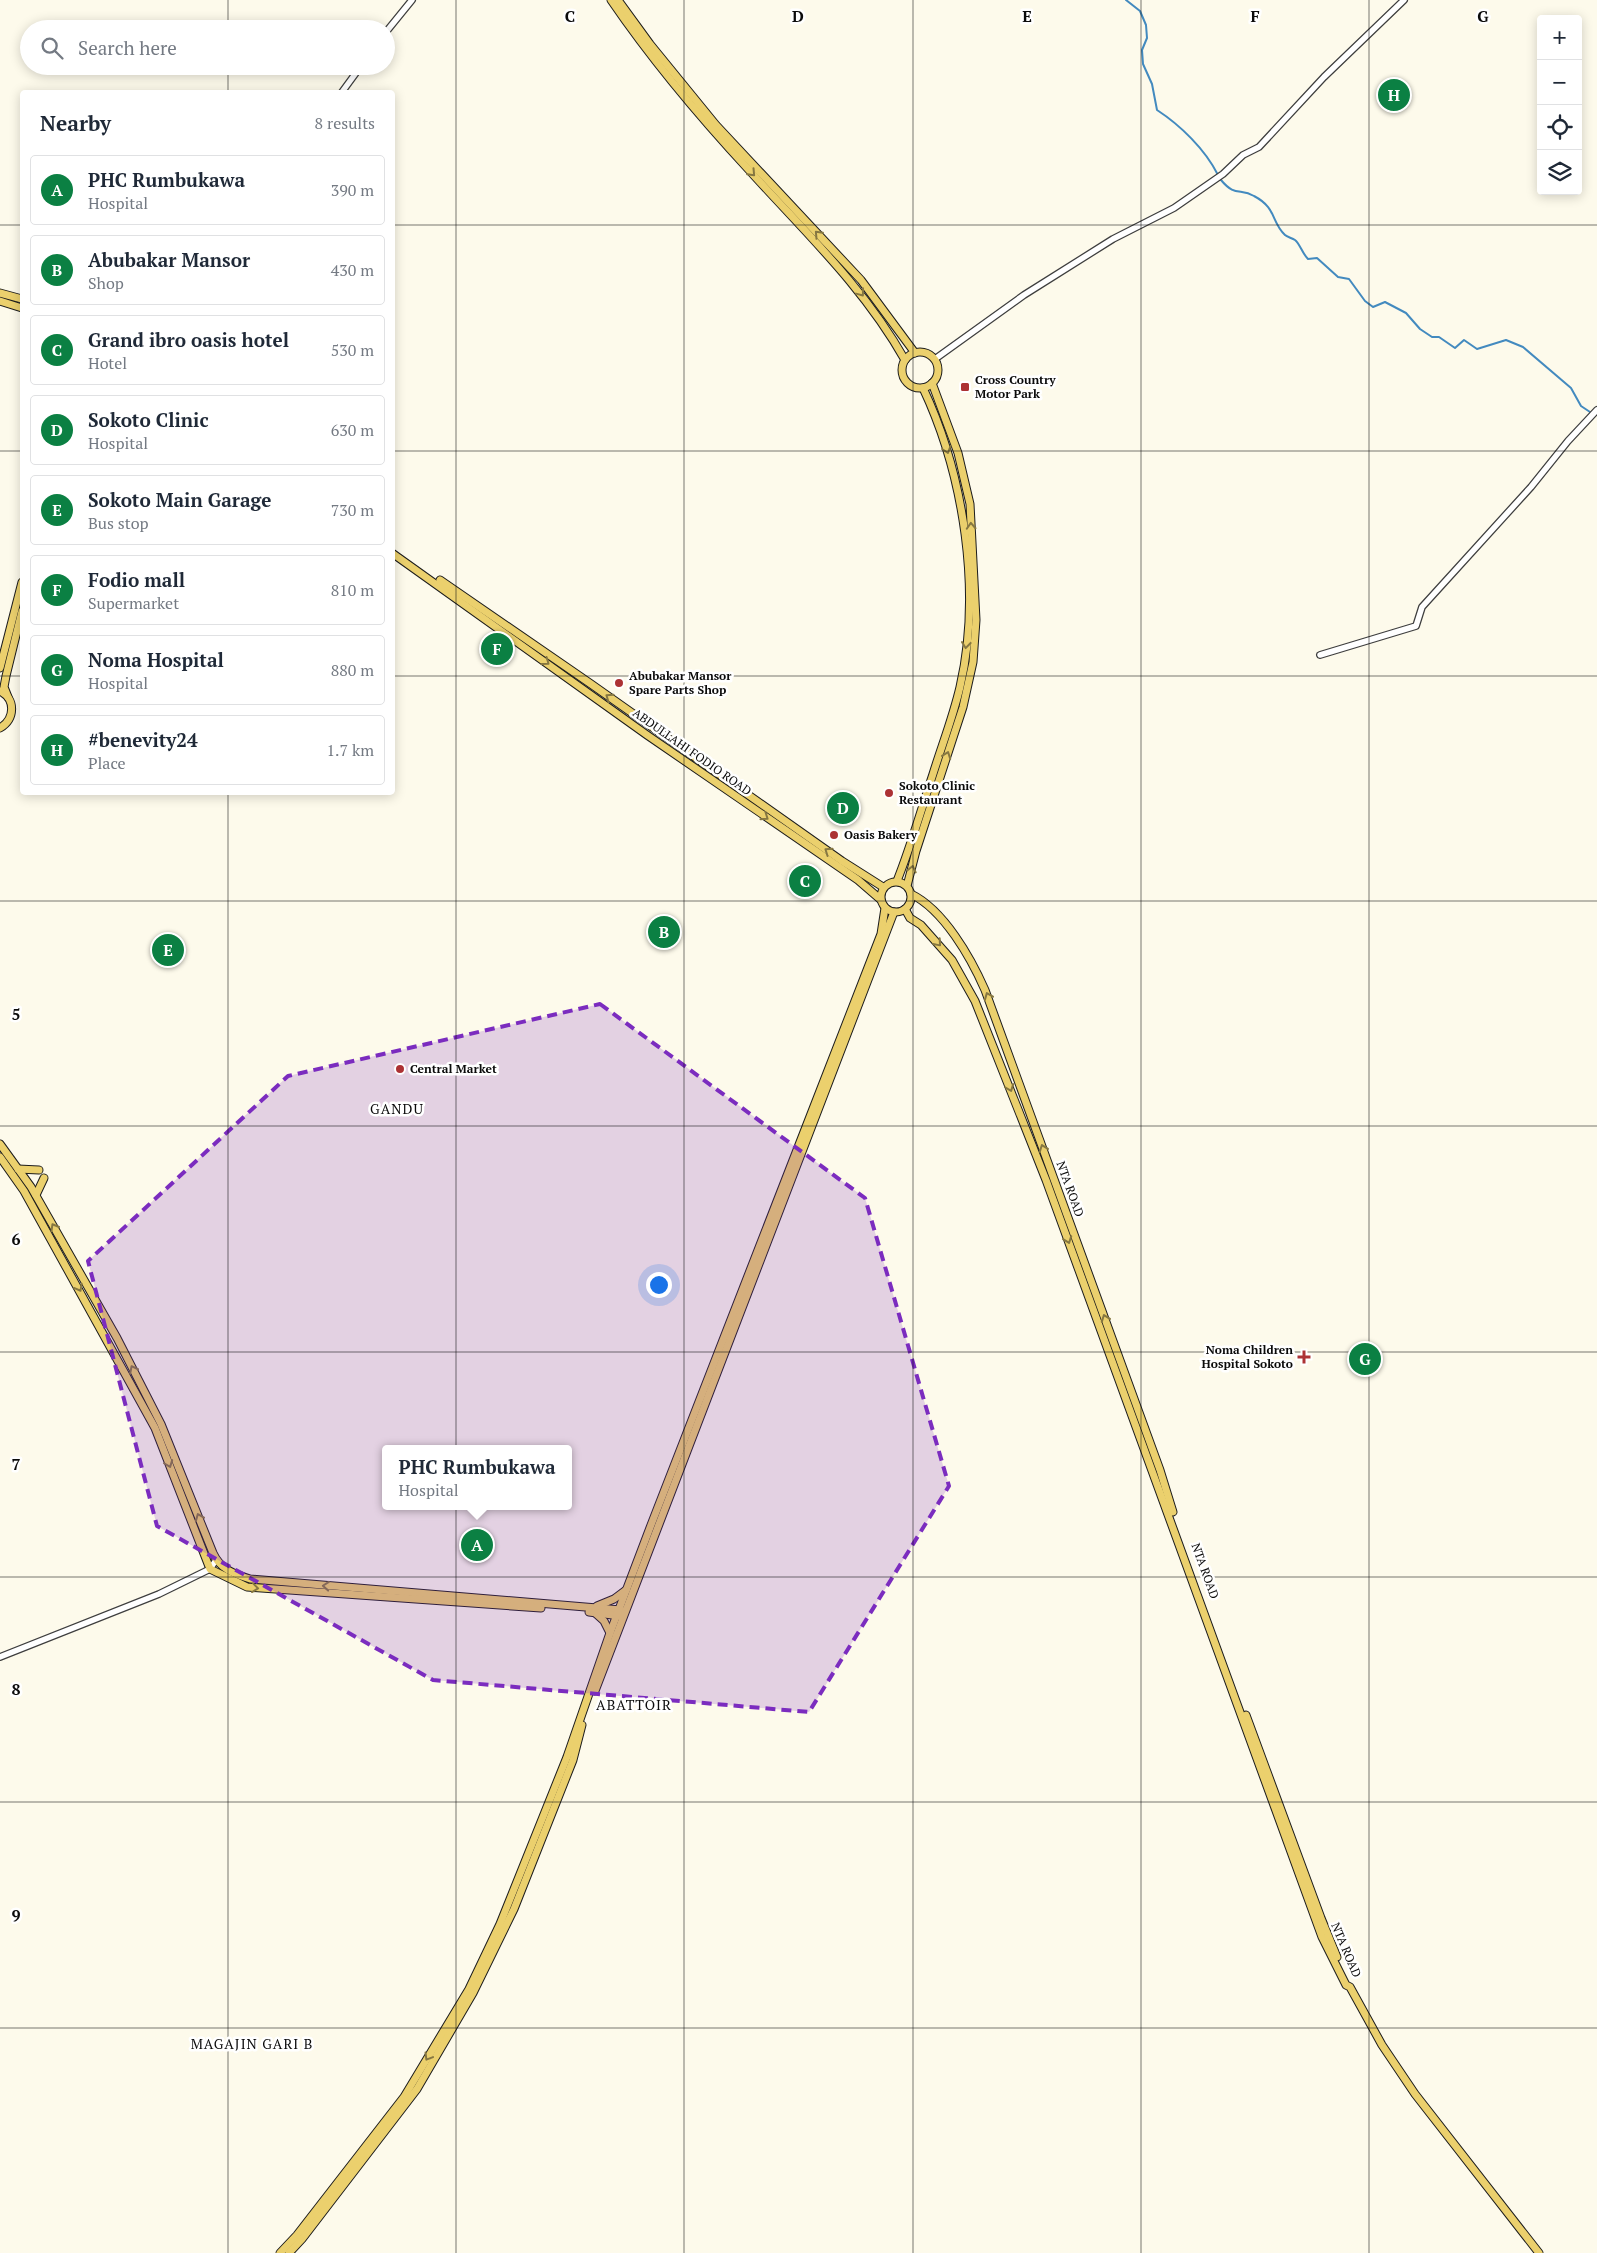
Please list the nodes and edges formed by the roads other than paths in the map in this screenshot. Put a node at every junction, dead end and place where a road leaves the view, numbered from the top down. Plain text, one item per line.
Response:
1 (412, 0) edge
2 (610, 0) edge
3 (618, 0) edge
4 (1404, 0) edge
5 (395, 21) edge
6 (354, 75) edge
7 (343, 90) edge
8 (0, 293) edge
9 (20, 298) edge
10 (0, 302) edge
11 (20, 307) edge
12 (915, 353) junction
13 (935, 359) junction
14 (905, 360) junction
15 (932, 383) junction
16 (923, 388) junction
17 (1597, 410) edge
18 (395, 550) edge
19 (395, 555) edge
20 (20, 590) edge
21 (20, 619) edge
22 (1320, 655) dead end
23 (0, 668) edge
24 (0, 691) edge
25 (8, 697) junction
26 (0, 728) edge
27 (897, 881) junction
28 (908, 886) junction
29 (883, 887) junction
30 (911, 894) junction
31 (880, 899) junction
32 (885, 908) junction
33 (906, 909) junction
34 (894, 912) junction
35 (0, 1144) edge
36 (0, 1156) edge
37 (18, 1169) junction
38 (40, 1170) dead end
39 (44, 1178) dead end
40 (36, 1195) junction
41 (216, 1560) junction
42 (210, 1568) junction
43 (627, 1590) junction
44 (594, 1610) junction
45 (621, 1613) junction
46 (610, 1634) junction
47 (0, 1657) edge
48 (1350, 1988) junction
49 (280, 2253) edge
50 (289, 2253) edge
51 (1540, 2253) edge

1 - 5 street
2 -> 14 main road
12 -> 3 main road
4 - 13 street
6 - 7 street
8 - 9 main road
10 - 11 main road
12 - 13 main road
12 - 14 main road
13 - 15 main road
14 - 16 main road
15 - 16 main road
28 -> 15 main road
16 -> 27 main road
17 - 22 street
29 -> 18 main road, ABDULLAHI FODIO ROAD
19 -> 31 main road, ABDULLAHI FODIO ROAD
20 - 23 main road
21 - 25 main road
24 - 25 main road
25 - 26 main road
27 - 28 main road
27 - 29 main road
28 - 30 main road
29 - 31 main road
30 - 33 main road
48 -> 30 main road, NTA ROAD
31 - 32 main road
32 - 34 main road
32 - 43 main road
33 - 34 main road
33 -> 48 main road, NTA ROAD
34 - 45 main road
35 - 37 main road
36 -> 42 main road
37 - 38 main road
37 - 40 main road
39 - 40 main road
41 -> 40 main road
41 - 42 street
44 -> 41 main road
42 -> 44 main road
42 - 47 street
43 - 44 main road
43 - 45 main road
44 - 45 main road
44 - 46 main road
45 - 46 main road
45 - 50 main road
46 -> 49 main road
48 - 51 main road

